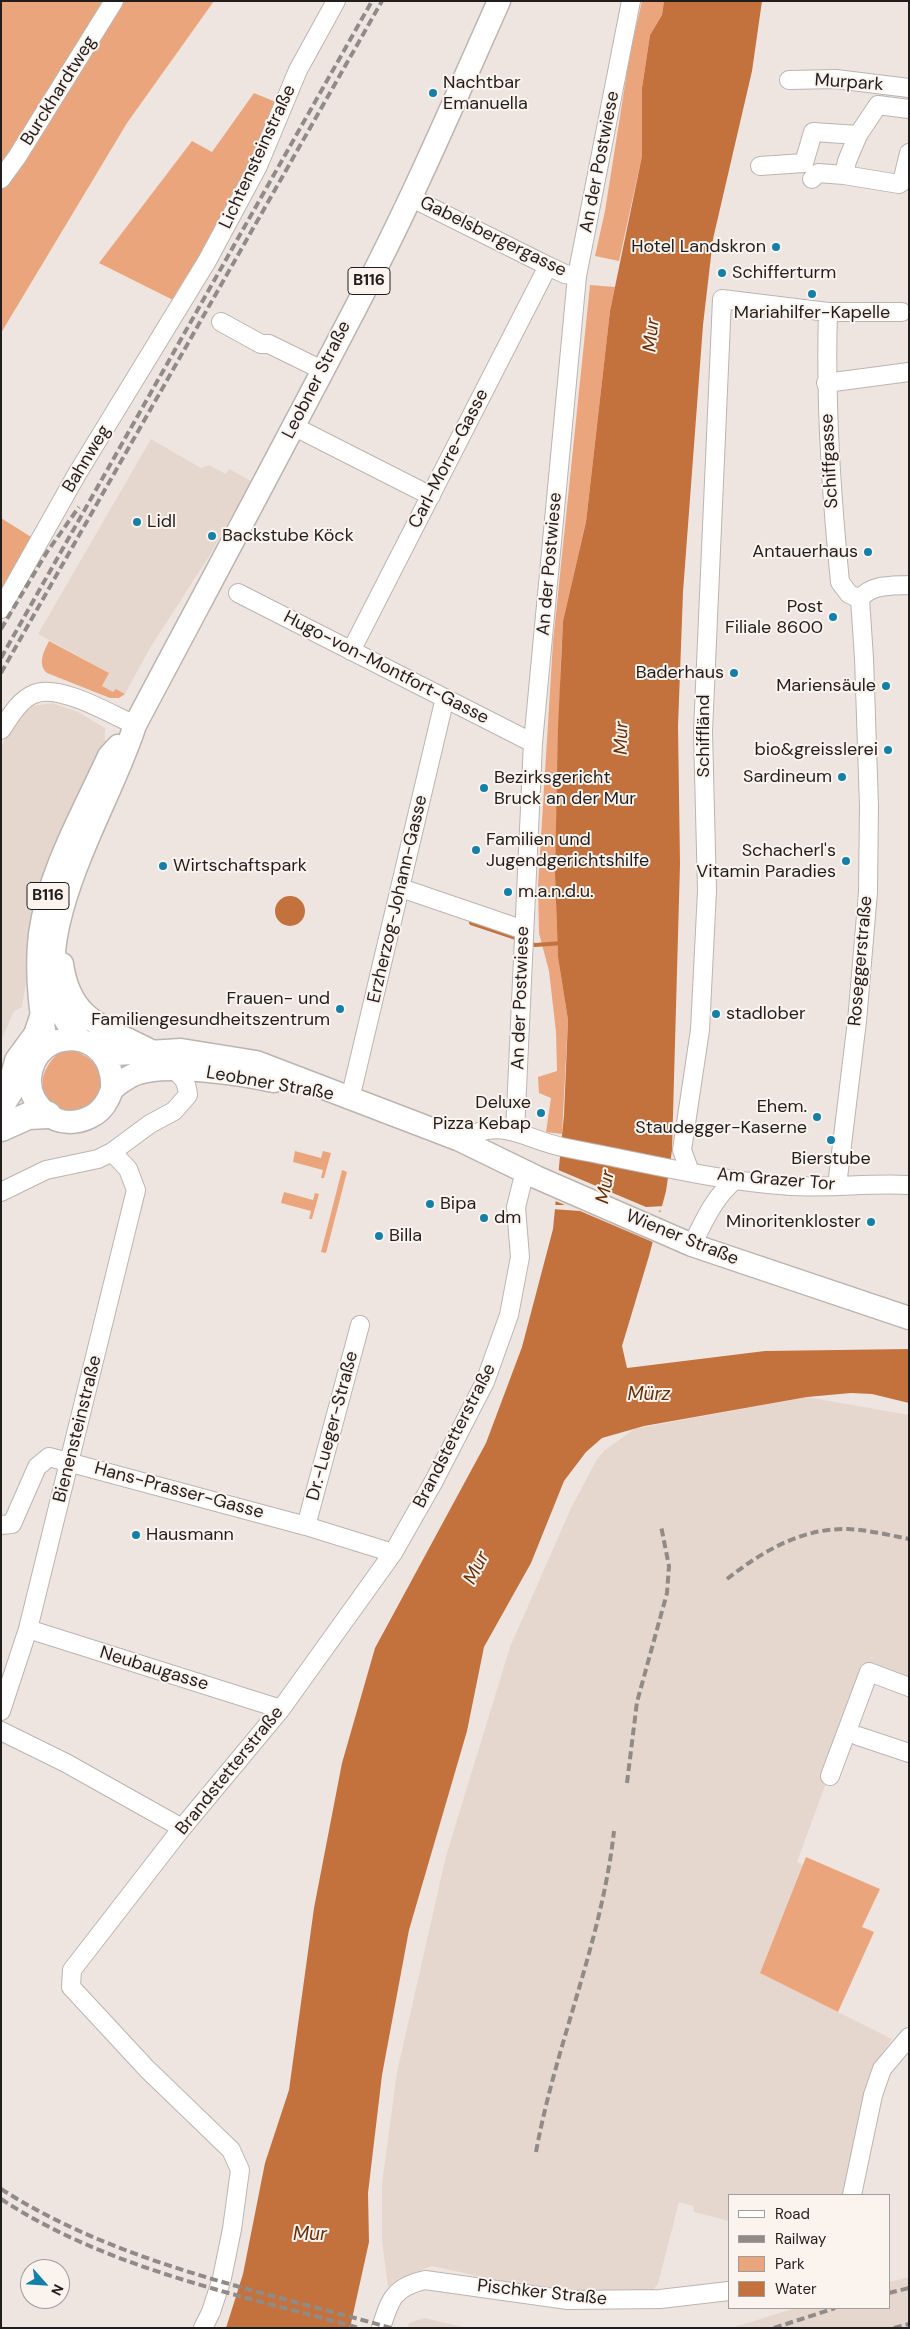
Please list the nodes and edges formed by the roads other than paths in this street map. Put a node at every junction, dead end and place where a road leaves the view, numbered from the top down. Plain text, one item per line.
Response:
1 (114, 1) edge
2 (336, 1) edge
3 (499, 1) edge
4 (631, 1) edge
5 (789, 80) dead end
6 (909, 88) edge
7 (909, 109) edge
8 (858, 136) junction
9 (909, 154) edge
10 (760, 166) dead end
11 (844, 175) junction
12 (1, 179) edge
13 (812, 180) dead end
14 (410, 197) junction
15 (548, 266) junction
16 (577, 276) junction
17 (177, 311) joint
18 (828, 312) junction
19 (902, 312) dead end
20 (221, 322) dead end
21 (322, 370) junction
22 (909, 372) edge
23 (826, 383) junction
24 (294, 426) junction
25 (431, 496) junction
26 (909, 585) edge
27 (238, 593) dead end
28 (860, 599) junction
29 (1, 609) edge
30 (351, 652) junction
31 (447, 699) junction
32 (135, 726) junction
33 (1, 730) edge
34 (533, 743) junction
35 (400, 888) junction
36 (60, 918) junction
37 (524, 940) junction
38 (42, 1020) junction
39 (89, 1044) junction
40 (47, 1047) junction
41 (150, 1051) junction
42 (173, 1069) junction
43 (31, 1071) junction
44 (112, 1090) junction
45 (350, 1099) junction
46 (1, 1106) edge
47 (48, 1115) junction
48 (1, 1128) edge
49 (515, 1132) junction
50 (460, 1140) junction
51 (112, 1152) junction
52 (682, 1170) junction
53 (530, 1174) junction
54 (735, 1180) junction
55 (909, 1185) edge
56 (837, 1186) junction
57 (1, 1192) edge
58 (688, 1243) junction
59 (909, 1318) edge
60 (360, 1325) dead end
61 (70, 1461) junction
62 (1, 1525) edge
63 (306, 1526) junction
64 (393, 1553) junction
65 (28, 1630) junction
66 (909, 1687) edge
67 (281, 1709) junction
68 (1, 1711) edge
69 (1, 1731) edge
70 (858, 1736) dead end
71 (909, 1753) edge
72 (830, 1776) dead end
73 (182, 1828) junction
74 (909, 2037) edge
75 (852, 2194) edge
76 (728, 2291) edge
77 (203, 2328) edge
78 (381, 2328) edge

1 - 12 street, Burckhardtweg
2 - 17 street, Lichtensteinstraße
3 - 14 main road, Leobner Straße / B116
4 - 16 street, An der Postwiese
5 - 6 street, Murpark
7 - 8 street, Murpark
8 - 10 street
8 - 11 street, Murpark
9 - 11 street
11 - 13 street
14 - 15 street, Gabelsbergergasse
14 - 21 main road, Leobner Straße / B116
15 - 16 street, Gabelsbergergasse
15 - 25 street, Carl-Morre-Gasse
16 - 34 street, An der Postwiese
17 - 29 street, Bahnweg
18 - 19 street
18 - 23 street, Schiffgasse
18 - 52 street, Schiffländ
20 - 21 street
21 - 24 main road, Leobner Straße / B116
22 - 23 street
23 - 28 street, Schiffgasse
24 - 25 street
24 - 32 main road, Leobner Straße / B116
25 - 30 street, Carl-Morre-Gasse
26 - 28 street
27 - 30 street, Hugo-von-Montfort-Gasse
28 - 56 street, Roseggerstraße
30 - 31 street, Hugo-von-Montfort-Gasse
31 - 34 street, Hugo-von-Montfort-Gasse
31 - 35 street, Erzherzog-Johann-Gasse
32 - 33 street
32 - 36 main road, Leobner Straße / B116
32 - 38 main road, Leobner Straße / B116
34 - 37 street, An der Postwiese
35 - 37 street
35 - 45 street, Erzherzog-Johann-Gasse
36 - 39 main road, Leobner Straße / B116
36 - 41 main road
37 - 49 street, An der Postwiese
38 - 40 main road, Leobner Straße / B116
38 - 46 highway
39 - 40 main road, Leobner Straße
39 - 41 main road, Leobner Straße
39 - 44 main road, Leobner Straße / B116
40 - 43 main road
41 - 45 main road, Leobner Straße
42 - 44 main road, Leobner Straße
42 - 45 main road, Leobner Straße
42 - 51 street
43 - 46 highway
43 - 47 main road
44 - 47 main road, Leobner Straße
45 - 50 main road, Wiener Straße
47 - 48 highway
49 - 50 street
49 - 52 street
50 - 53 main road, Wiener Straße
51 - 57 street
51 - 61 street, Bienensteinstraße
52 - 54 street, Am Grazer Tor
53 - 58 main road, Wiener Straße
53 - 64 street, Brandstetterstraße
54 - 56 street, Am Grazer Tor
54 - 58 street
55 - 56 street, Am Grazer Tor
58 - 59 main road, Wiener Straße
60 - 63 street, Dr.-Lueger-Straße
61 - 62 street, Hans-Prasser-Gasse
61 - 63 street, Hans-Prasser-Gasse
61 - 65 street, Bienensteinstraße
63 - 64 street, Hans-Prasser-Gasse
64 - 67 street, Brandstetterstraße
65 - 67 street, Neubaugasse
65 - 68 street, Bienensteinstraße
66 - 72 street
67 - 73 street, Brandstetterstraße
69 - 73 street
70 - 71 street
73 - 77 street, Brandstetterstraße
74 - 75 street
76 - 78 street, Pischker Straße

